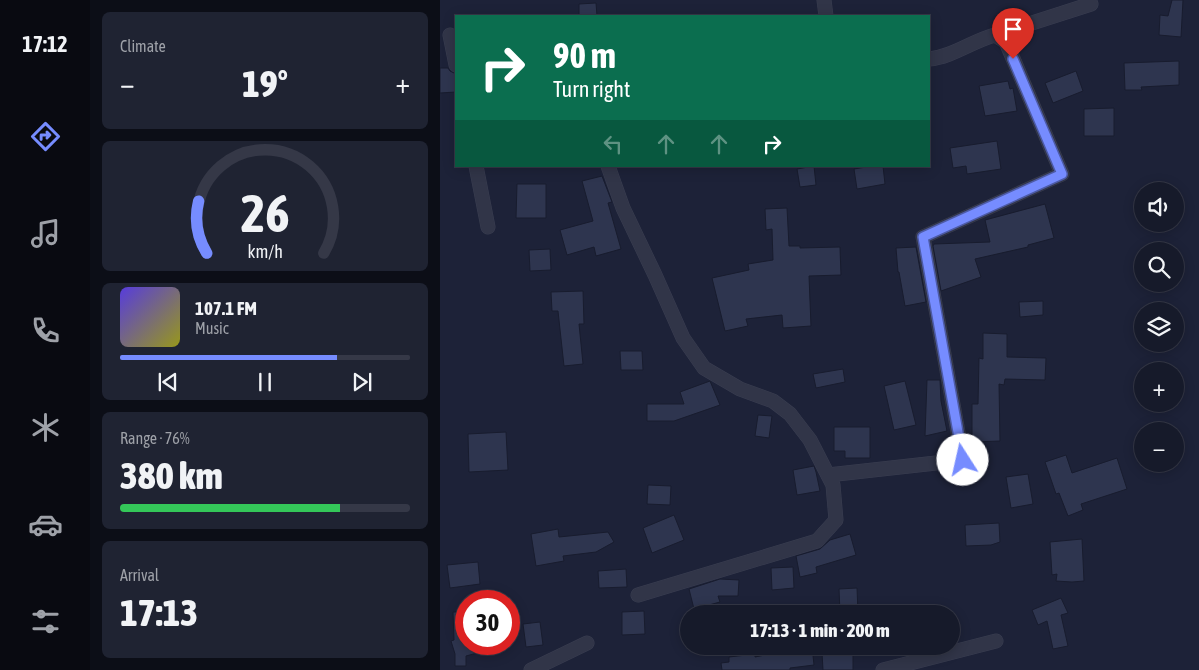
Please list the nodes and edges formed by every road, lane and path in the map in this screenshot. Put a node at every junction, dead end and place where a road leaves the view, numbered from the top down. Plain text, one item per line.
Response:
1 (824, 0) edge
2 (1091, 4) dead end
3 (826, 15) edge
4 (449, 35) edge
5 (995, 35) junction
6 (930, 59) edge
7 (455, 61) edge
8 (476, 167) edge
9 (608, 167) edge
10 (488, 227) dead end
11 (828, 475) junction
12 (638, 595) dead end
13 (996, 641) dead end
14 (587, 643) dead end
15 (531, 670) edge
16 (883, 670) edge

1 - 3 street
2 - 5 street
4 - 7 street
5 - 6 street
5 - 11 street
8 - 10 street
9 - 11 street
11 - 12 street
13 - 16 street
14 - 15 street

